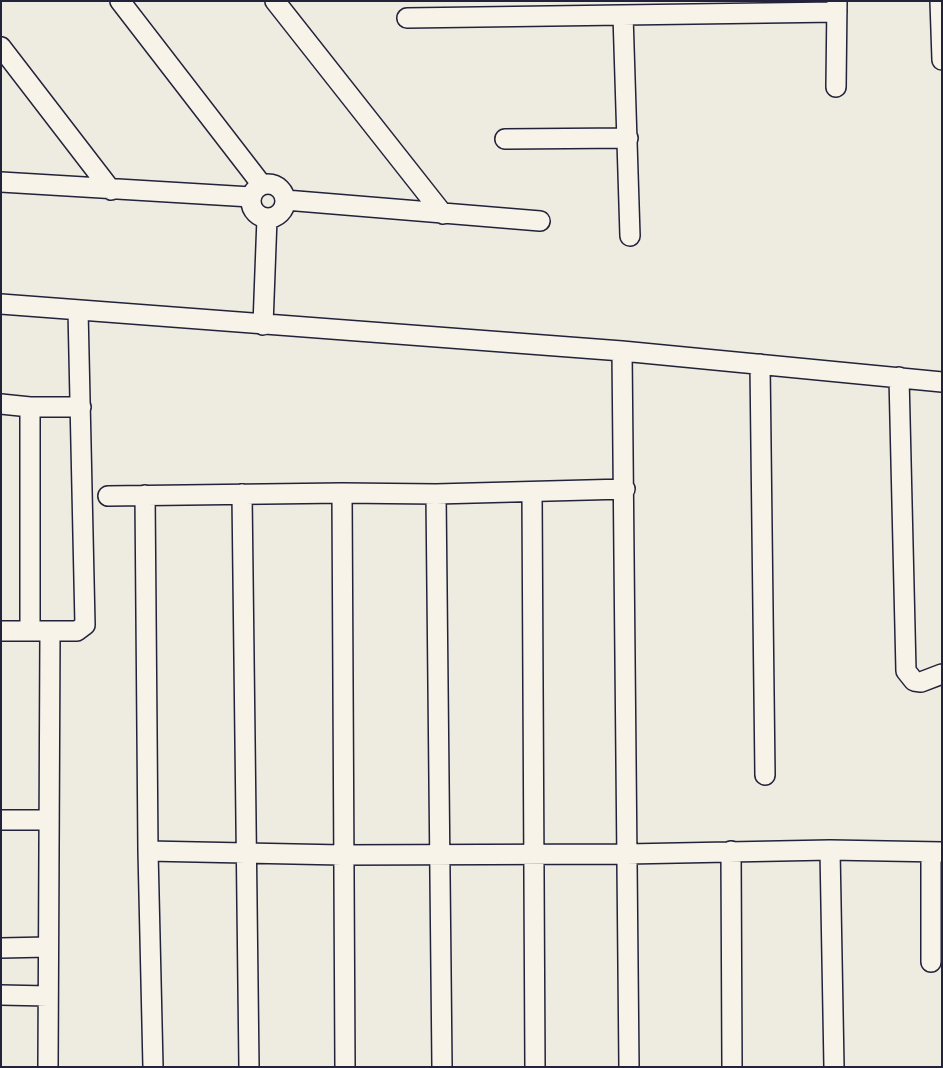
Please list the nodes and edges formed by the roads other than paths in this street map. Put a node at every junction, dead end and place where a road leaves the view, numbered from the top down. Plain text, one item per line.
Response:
1 (120, 1) edge
2 (275, 1) edge
3 (940, 1) edge
4 (837, 6) edge
5 (623, 14) junction
6 (407, 18) dead end
7 (1, 48) edge
8 (942, 60) edge
9 (836, 87) dead end
10 (628, 138) junction
11 (505, 139) dead end
12 (1, 182) edge
13 (111, 190) junction
14 (256, 191) junction
15 (285, 200) junction
16 (443, 214) junction
17 (267, 218) junction
18 (540, 221) dead end
19 (630, 236) dead end
20 (1, 304) edge
21 (78, 310) junction
22 (263, 325) junction
23 (622, 351) junction
24 (760, 364) junction
25 (899, 377) junction
26 (942, 382) edge
27 (1, 404) edge
28 (30, 407) junction
29 (81, 407) junction
30 (625, 489) junction
31 (532, 492) junction
32 (342, 493) junction
33 (242, 494) junction
34 (436, 494) junction
35 (145, 495) junction
36 (108, 496) dead end
37 (1, 631) edge
38 (30, 631) junction
39 (50, 633) junction
40 (942, 674) edge
41 (765, 775) dead end
42 (1, 820) edge
43 (49, 820) junction
44 (830, 850) junction
45 (148, 851) junction
46 (731, 851) junction
47 (246, 852) junction
48 (936, 852) edge
49 (442, 854) junction
50 (533, 854) junction
51 (627, 854) junction
52 (342, 855) junction
53 (48, 947) junction
54 (1, 948) edge
55 (931, 962) dead end
56 (1, 995) edge
57 (48, 996) junction
58 (48, 1067) edge
59 (153, 1067) edge
60 (249, 1067) edge
61 (345, 1067) edge
62 (442, 1067) edge
63 (535, 1067) edge
64 (629, 1067) edge
65 (732, 1067) edge
66 (834, 1067) edge

1 - 14 street
2 - 16 street
3 - 8 street
4 - 5 street
4 - 9 street
5 - 6 street
5 - 10 street
7 - 13 street
10 - 11 street
10 - 19 street
12 - 13 street
13 - 14 street
14 - 15 street
14 - 17 street
15 - 16 street
15 - 17 street
16 - 18 street
17 - 22 street
20 - 21 street
21 - 22 street
21 - 29 street
22 - 23 street
23 - 24 street
23 - 30 street
24 - 25 street
24 - 41 street
25 - 26 street
25 - 40 street
27 - 28 street
28 - 29 street
28 - 38 street
29 - 39 street
30 - 31 street
30 - 51 street
31 - 34 street
31 - 50 street
32 - 33 street
32 - 34 street
32 - 52 street
33 - 35 street
33 - 47 street
34 - 49 street
35 - 36 street
35 - 45 street
37 - 38 street
38 - 39 street
39 - 43 street
42 - 43 street
43 - 53 street
44 - 46 street
44 - 48 street
44 - 66 street
45 - 47 street
45 - 59 street
46 - 51 street
46 - 65 street
47 - 52 street
47 - 60 street
48 - 55 street
49 - 50 street
49 - 52 street
49 - 62 street
50 - 51 street
50 - 63 street
51 - 64 street
52 - 61 street
53 - 54 street
53 - 57 street
56 - 57 street
57 - 58 street

